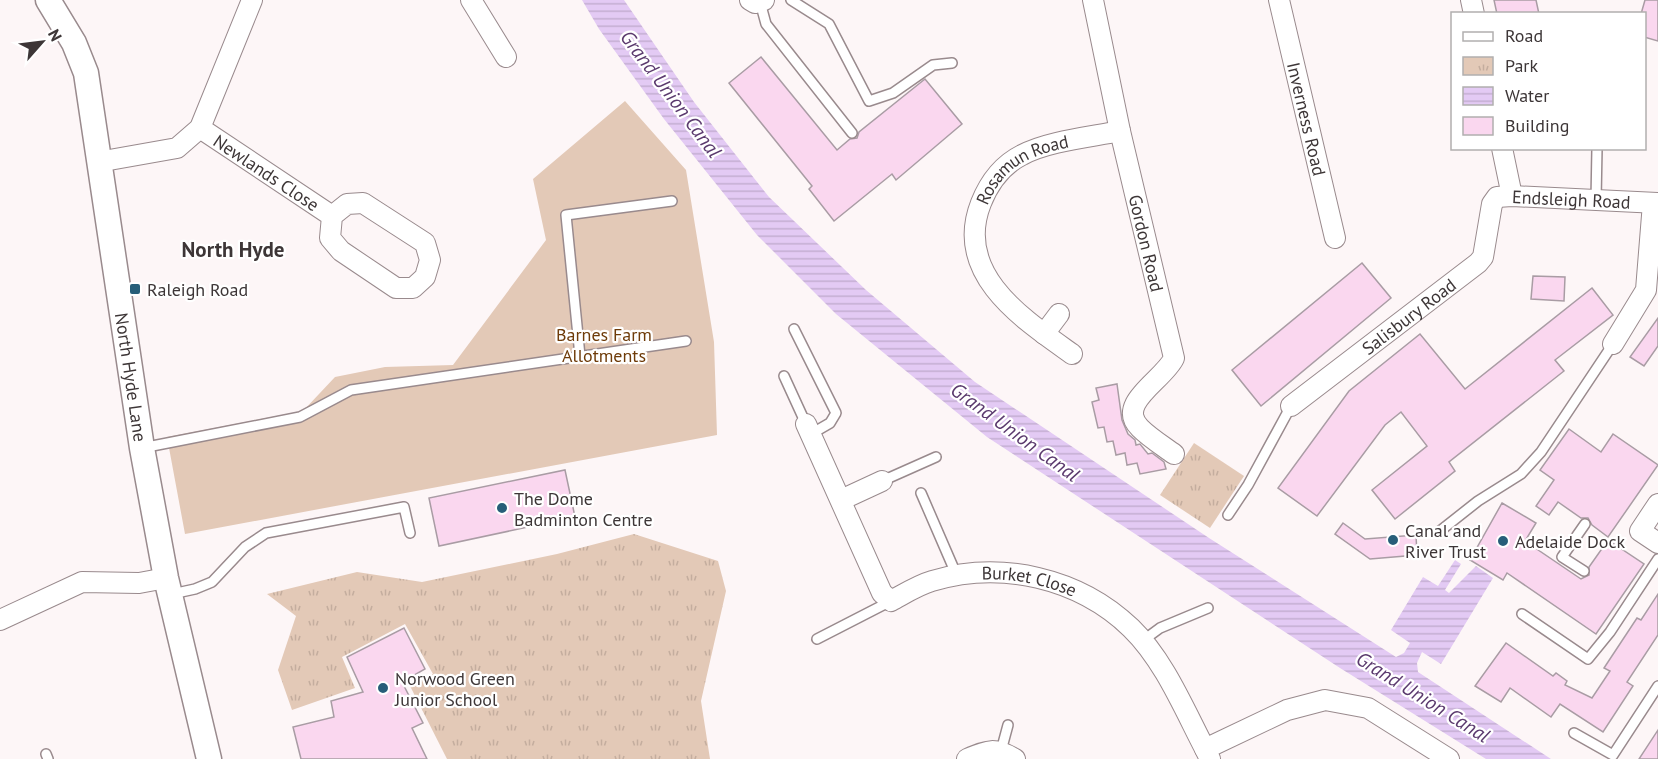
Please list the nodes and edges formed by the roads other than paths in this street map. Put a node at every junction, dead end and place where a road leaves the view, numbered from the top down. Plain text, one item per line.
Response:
1 (48, 0) edge
2 (252, 0) edge
3 (471, 0) edge
4 (791, 0) edge
5 (1093, 0) edge
6 (1279, 0) edge
7 (757, 1) edge
8 (506, 57) dead end
9 (952, 63) dead end
10 (200, 128) junction
11 (1120, 131) junction
12 (852, 133) dead end
13 (1502, 150) edge
14 (1597, 150) edge
15 (98, 162) junction
16 (1512, 196) junction
17 (1596, 200) junction
18 (672, 201) dead end
19 (1648, 203) edge
20 (1492, 204) joint
21 (332, 216) junction
22 (1335, 238) dead end
23 (1059, 314) dead end
24 (794, 329) dead end
25 (1044, 334) junction
26 (686, 341) dead end
27 (1613, 344) joint
28 (1072, 354) dead end
29 (580, 356) junction
30 (784, 376) dead end
31 (1291, 406) joint
32 (809, 429) junction
33 (142, 448) junction
34 (1173, 454) dead end
35 (936, 457) dead end
36 (882, 481) joint
37 (921, 493) dead end
38 (841, 500) junction
39 (1658, 504) edge
40 (1228, 515) dead end
41 (1585, 524) dead end
42 (1440, 531) dead end
43 (410, 533) dead end
44 (1658, 543) edge
45 (1658, 559) edge
46 (1584, 572) dead end
47 (957, 576) junction
48 (168, 586) junction
49 (891, 601) junction
50 (1208, 608) dead end
51 (1521, 614) dead end
52 (0, 620) edge
53 (817, 639) dead end
54 (1141, 642) junction
55 (1658, 686) edge
56 (1008, 725) dead end
57 (1574, 733) dead end
58 (1207, 754) edge
59 (1008, 755) edge
60 (209, 759) edge
61 (967, 759) edge
62 (1449, 759) edge

1 - 15 street, North Hyde Lane
2 - 10 street
3 - 8 street
4 - 9 lane
5 - 11 street, Gordon Road
6 - 22 street, Inverness Road
7 - 12 lane
10 - 15 street
10 - 21 street, Newlands Close
11 - 25 street, Rosamun Road
11 - 34 street, Gordon Road
13 - 16 street
14 - 17 lane
15 - 33 street, North Hyde Lane
16 - 17 street, Endsleigh Road
16 - 20 street, Endsleigh Road
17 - 19 street, Endsleigh Road
18 - 29 lane
19 - 27 street, Endsleigh Road
20 - 31 street, Salisbury Road
21 - 21 street, Newlands Close
23 - 25 street
24 - 32 lane
25 - 28 street, Rosamun Road
26 - 29 lane
27 - 42 lane
29 - 33 lane
30 - 32 lane
31 - 40 lane
32 - 38 street
33 - 48 street, North Hyde Lane
35 - 36 lane
36 - 38 street
37 - 47 lane
38 - 49 street
39 - 44 street
41 - 46 lane
43 - 48 lane
45 - 51 lane
47 - 49 street, Burket Close
47 - 54 street, Burket Close
48 - 52 street
48 - 60 street, North Hyde Lane
49 - 53 lane
50 - 54 lane
54 - 58 street, Burket Close
55 - 57 lane
56 - 59 lane
58 - 62 street, Burket Close
59 - 61 street

